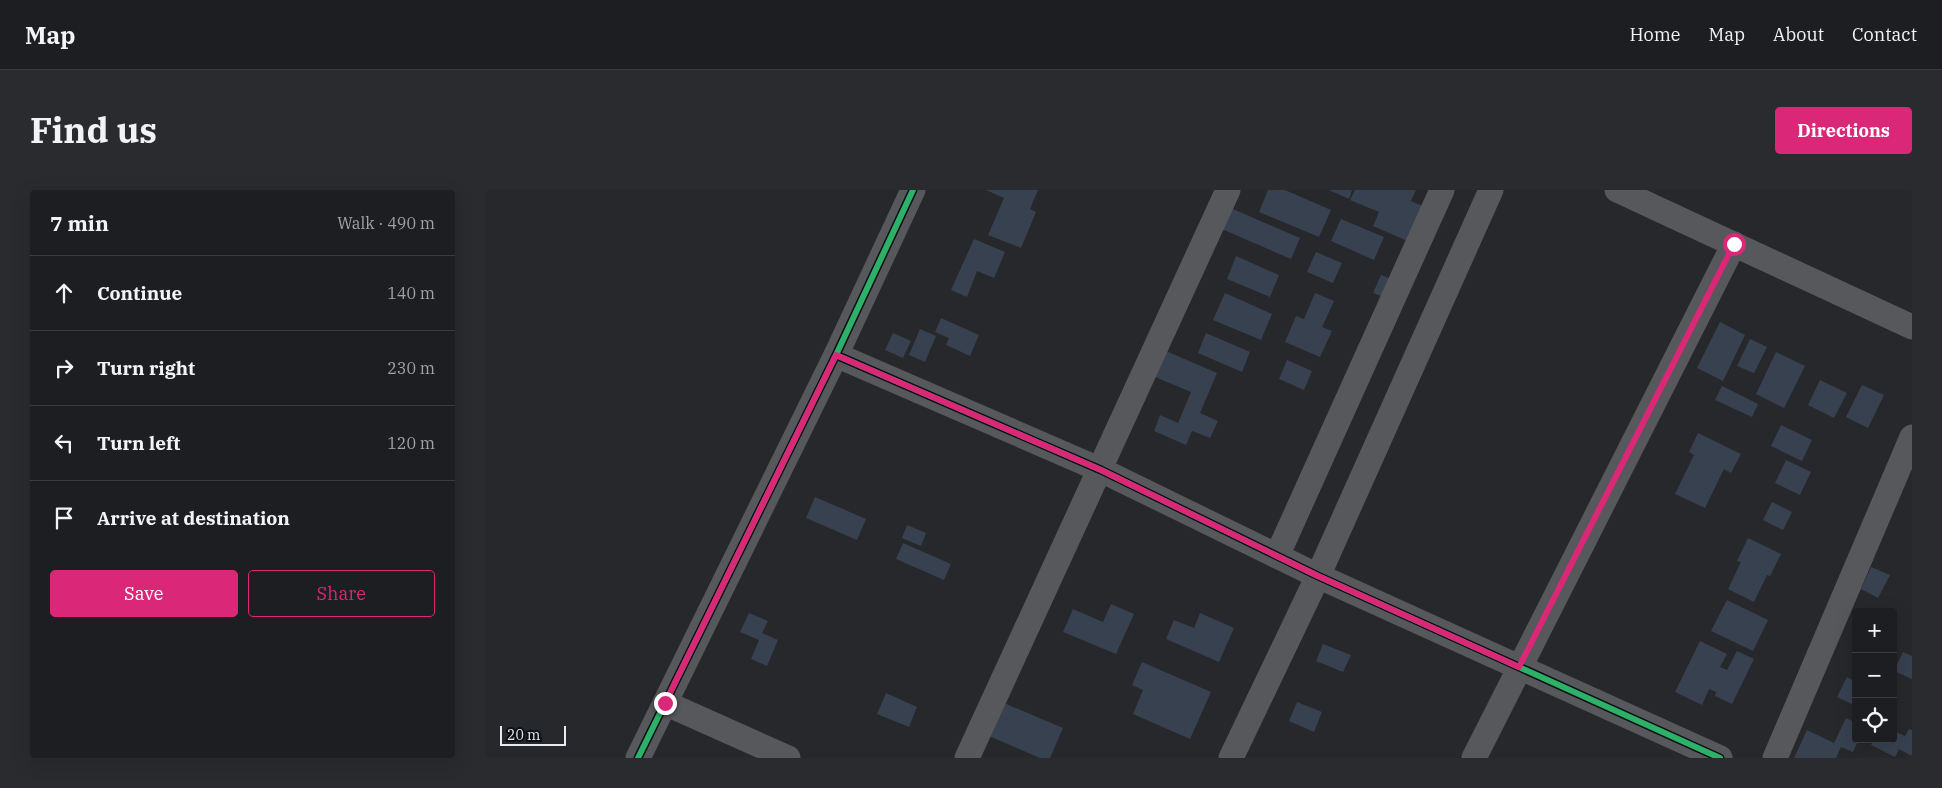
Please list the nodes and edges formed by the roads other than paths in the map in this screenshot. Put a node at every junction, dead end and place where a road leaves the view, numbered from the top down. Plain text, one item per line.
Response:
1 (913, 190) edge
2 (1228, 190) edge
3 (1442, 190) edge
4 (1491, 190) edge
5 (1617, 190) edge
6 (1734, 244) junction
7 (1912, 326) edge
8 (836, 355) junction
9 (1912, 437) edge
10 (1101, 470) junction
11 (1277, 556) junction
12 (1318, 576) junction
13 (1519, 667) junction
14 (665, 703) junction
15 (638, 758) edge
16 (788, 758) edge
17 (967, 758) edge
18 (1231, 758) edge
19 (1475, 758) edge
20 (1720, 758) edge
21 (1775, 758) edge

1 - 8 street
2 - 10 street
3 - 11 street
4 - 12 street
5 - 6 street
6 - 7 street
6 - 13 street
8 - 10 street
8 - 14 street
9 - 21 street
10 - 11 street
10 - 17 street
11 - 12 street
12 - 13 street
12 - 18 street
13 - 19 street
13 - 20 street
14 - 15 street
14 - 16 street

